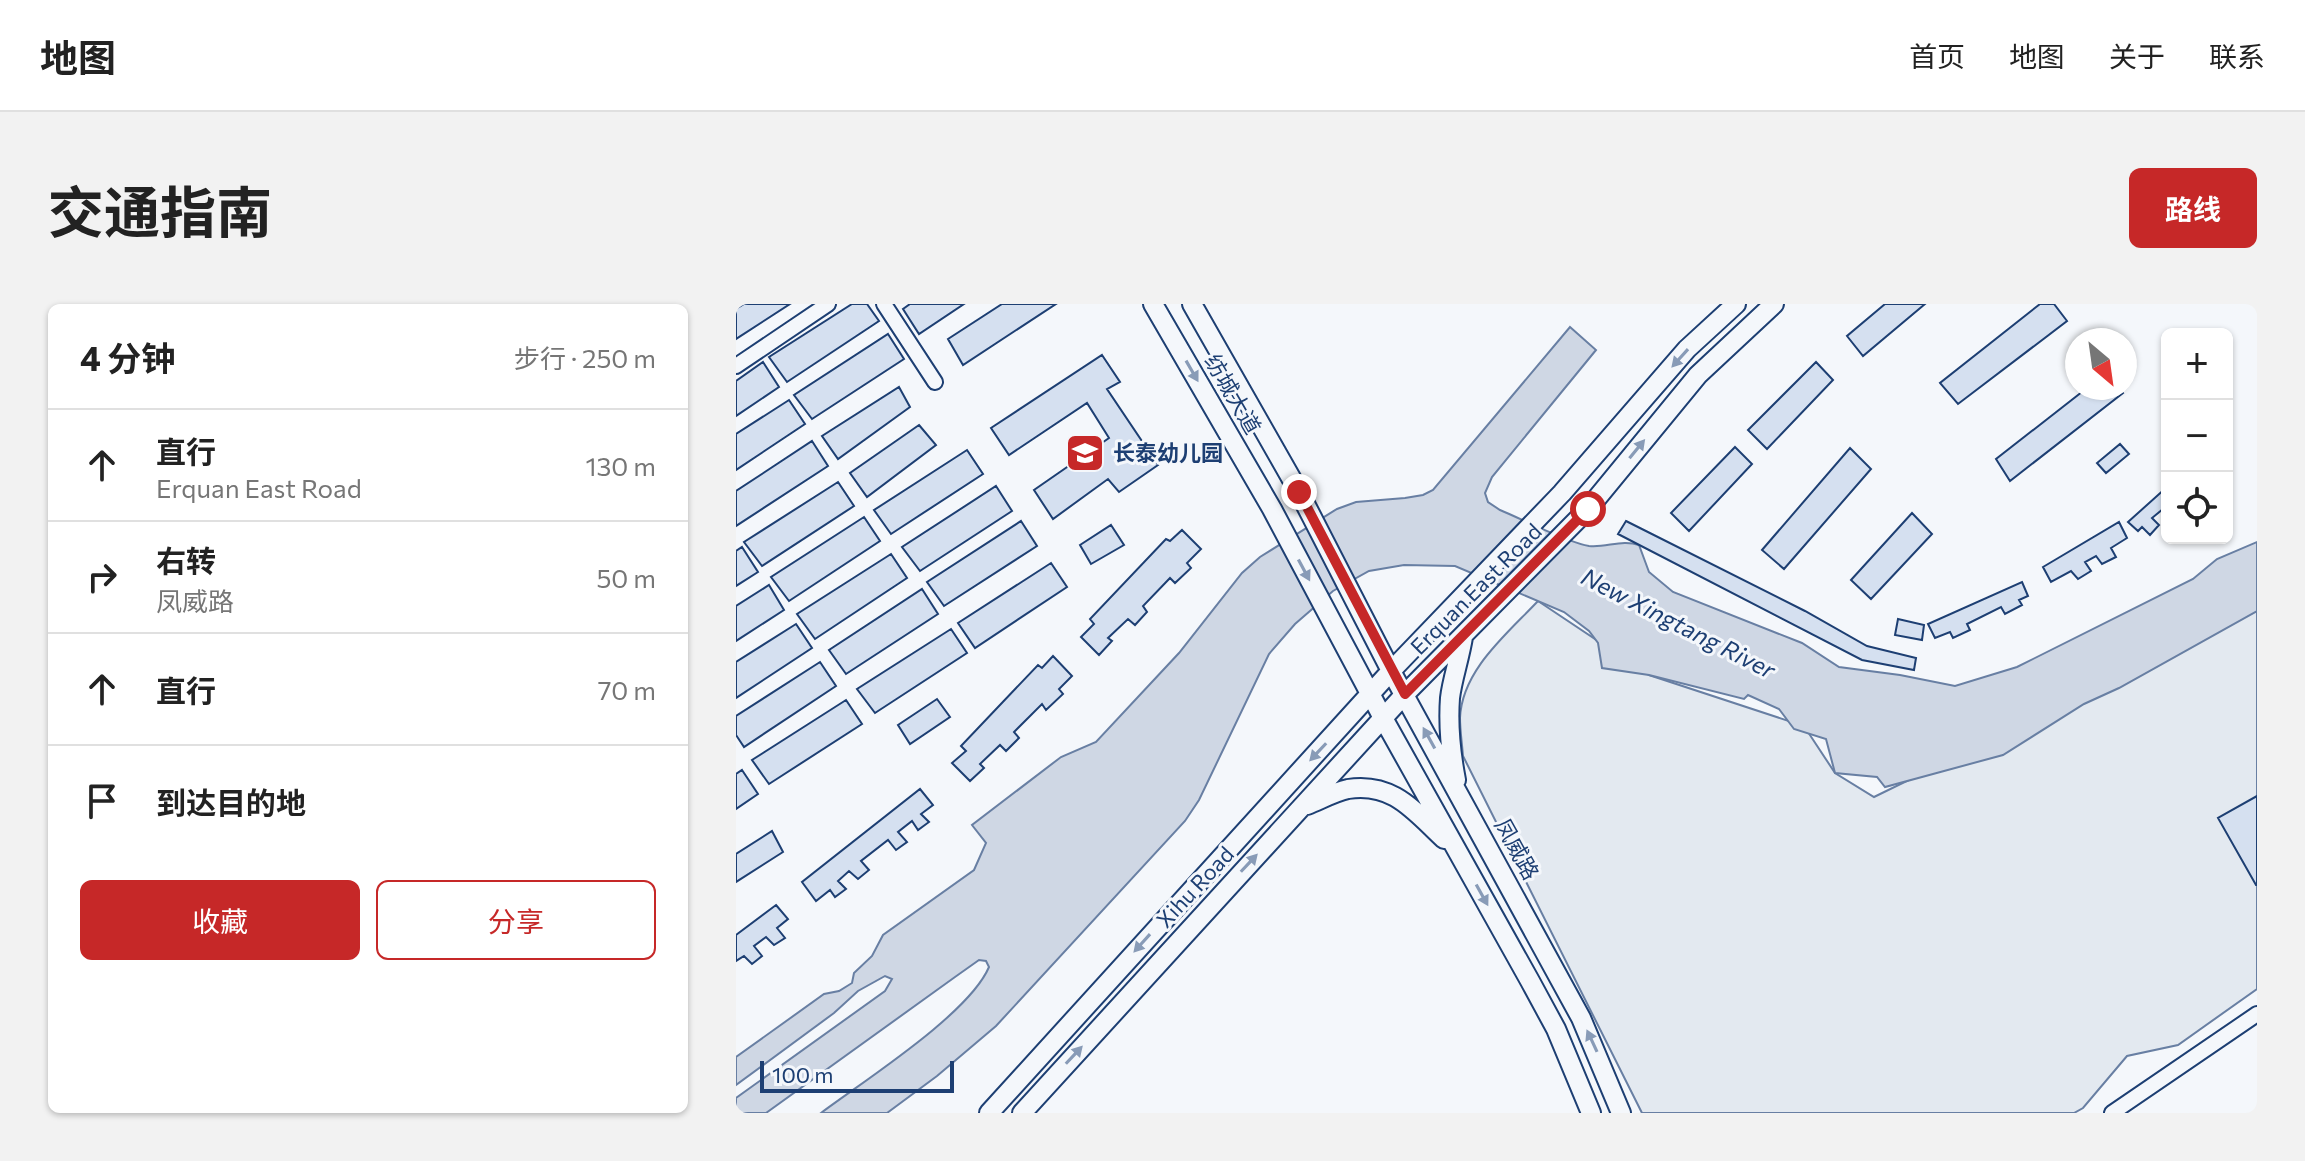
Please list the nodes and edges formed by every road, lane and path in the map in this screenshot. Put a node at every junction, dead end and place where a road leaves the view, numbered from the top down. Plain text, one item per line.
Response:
1 (828, 304) edge
2 (884, 304) edge
3 (1153, 304) edge
4 (1192, 304) edge
5 (1736, 304) edge
6 (1774, 304) edge
7 (736, 366) edge
8 (935, 382) dead end
9 (1362, 613) joint
10 (1463, 637) junction
11 (1391, 671) junction
12 (1405, 694) junction
13 (1371, 695) junction
14 (1383, 718) junction
15 (1459, 794) junction
16 (1300, 808) junction
17 (1458, 852) junction
18 (2257, 1014) edge
19 (989, 1113) edge
20 (1022, 1113) edge
21 (1591, 1113) edge
22 (1621, 1113) edge
23 (2112, 1113) edge

1 - 7 street
2 - 8 street
3 -> 13 main road, 纺城大道
4 - 9 main road, 纺城大道
5 -> 11 main road, Erquan East Road
10 -> 6 main road, Erquan East Road
9 - 11 main road, 凤威路
10 - 12 main road, Erquan East Road
10 - 15 main road
11 - 12 main road, 凤威路
11 - 13 main road, Erquan East Road
12 - 14 main road, Xihu Road
15 -> 12 main road, 凤威路
13 - 14 main road
13 -> 19 main road, Xihu Road
14 - 16 main road, Xihu Road
14 - 17 main road
22 -> 15 main road, 凤威路
16 - 17 main road
20 -> 16 main road, Xihu Road
17 -> 21 main road
18 - 23 street

